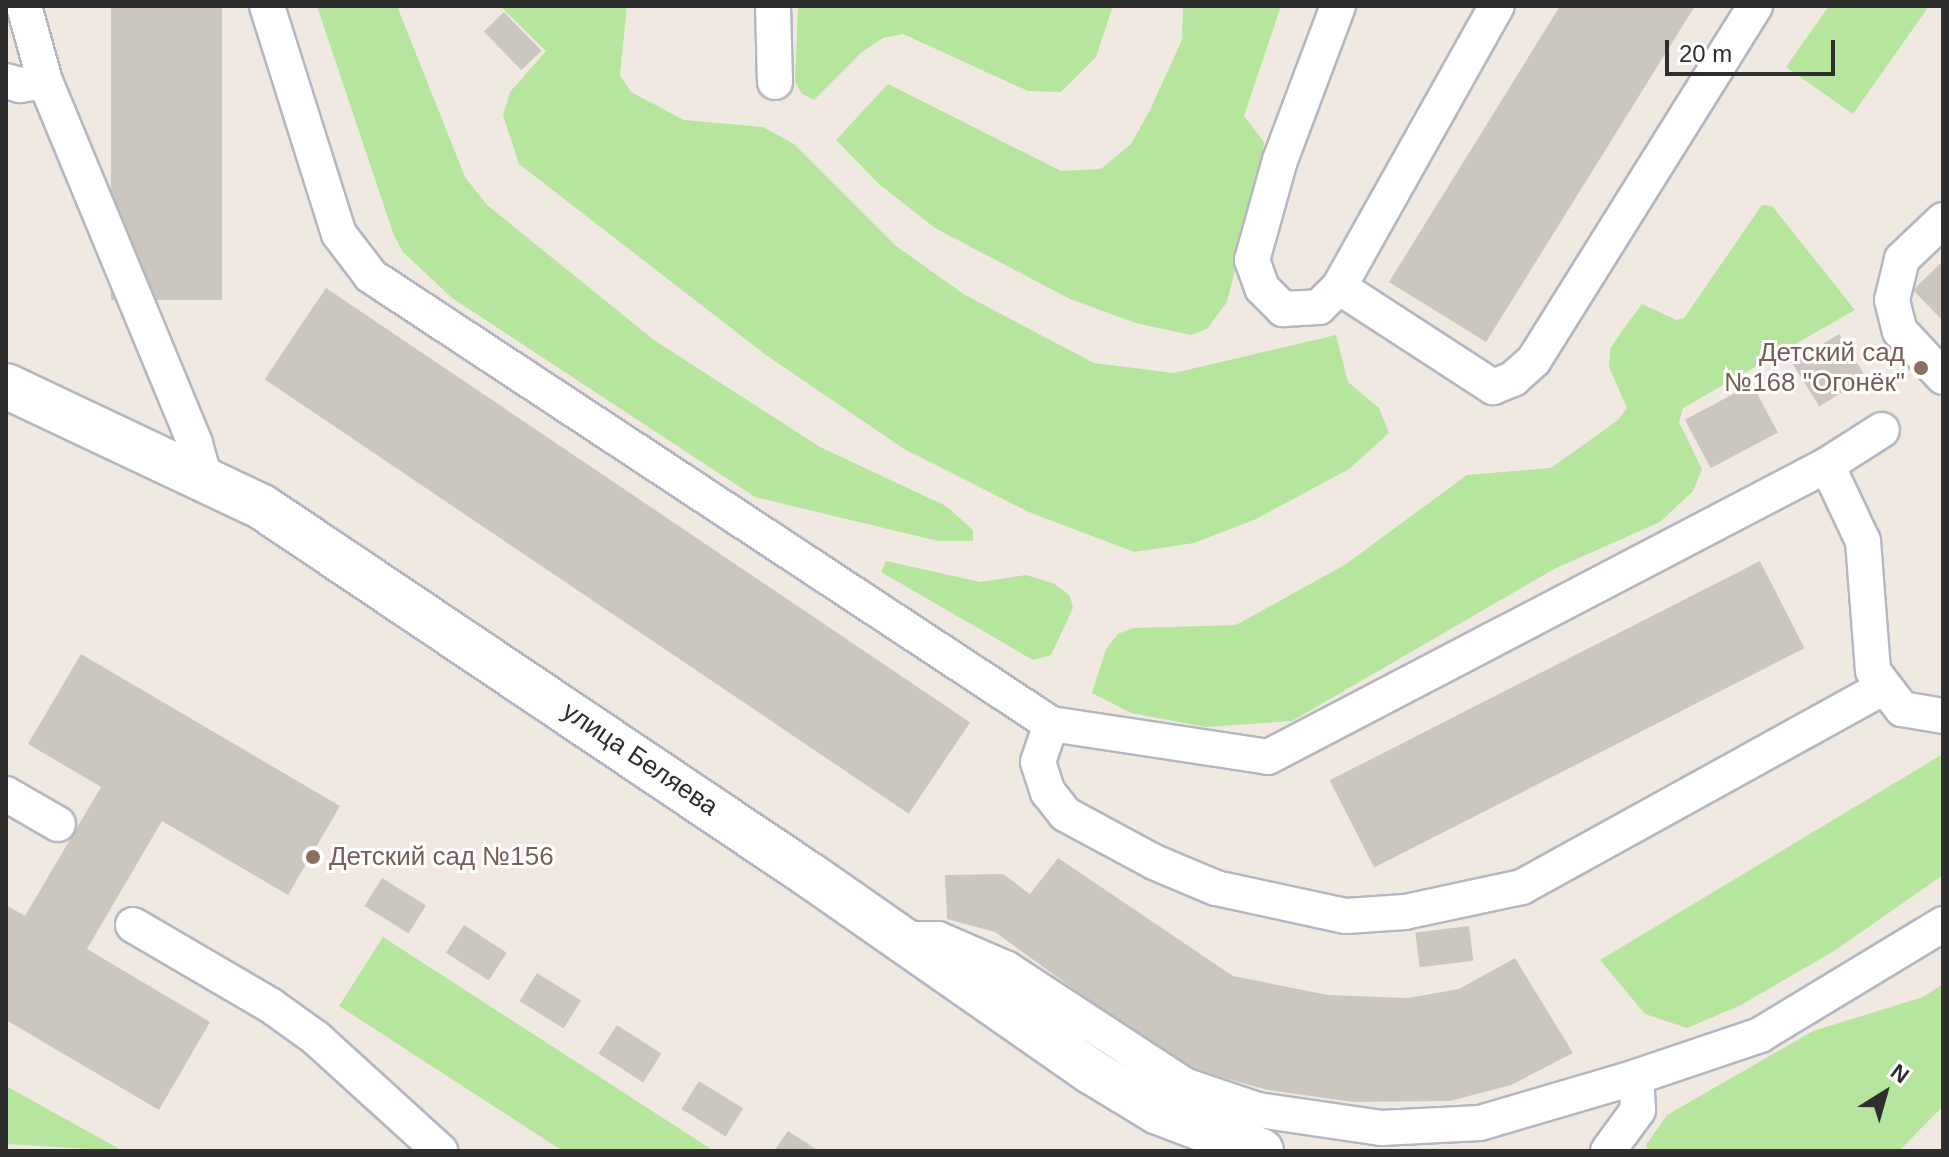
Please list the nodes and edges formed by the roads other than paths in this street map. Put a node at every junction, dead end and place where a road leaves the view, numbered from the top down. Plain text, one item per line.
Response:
1 (24, 6) edge
2 (267, 6) edge
3 (773, 6) edge
4 (1338, 6) edge
5 (1497, 6) edge
6 (1755, 6) edge
7 (6, 81) edge
8 (45, 81) junction
9 (775, 82) dead end
10 (1943, 220) edge
11 (1339, 287) junction
12 (1943, 377) edge
13 (6, 386) edge
14 (1882, 430) dead end
15 (1827, 465) junction
16 (205, 480) junction
17 (1882, 688) junction
18 (1943, 716) edge
19 (1051, 724) junction
20 (6, 794) edge
21 (58, 824) dead end
22 (1943, 924) edge
23 (133, 925) dead end
24 (901, 939) junction
25 (1636, 1077) junction
26 (440, 1151) edge
27 (1261, 1151) edge
28 (1608, 1151) edge

1 - 8 lane
2 - 19 lane
3 - 9 lane
4 - 11 lane
5 - 11 lane
6 - 11 lane
7 - 8 lane
8 - 16 lane
10 - 12 lane
13 - 16 street, улица Беляева
14 - 15 lane
15 - 17 lane
15 - 19 lane
16 - 24 street, улица Беляева
17 - 18 lane
17 - 19 lane
20 - 21 lane
22 - 25 lane
23 - 26 lane
24 - 25 lane
24 - 27 street, улица Беляева
25 - 28 lane

